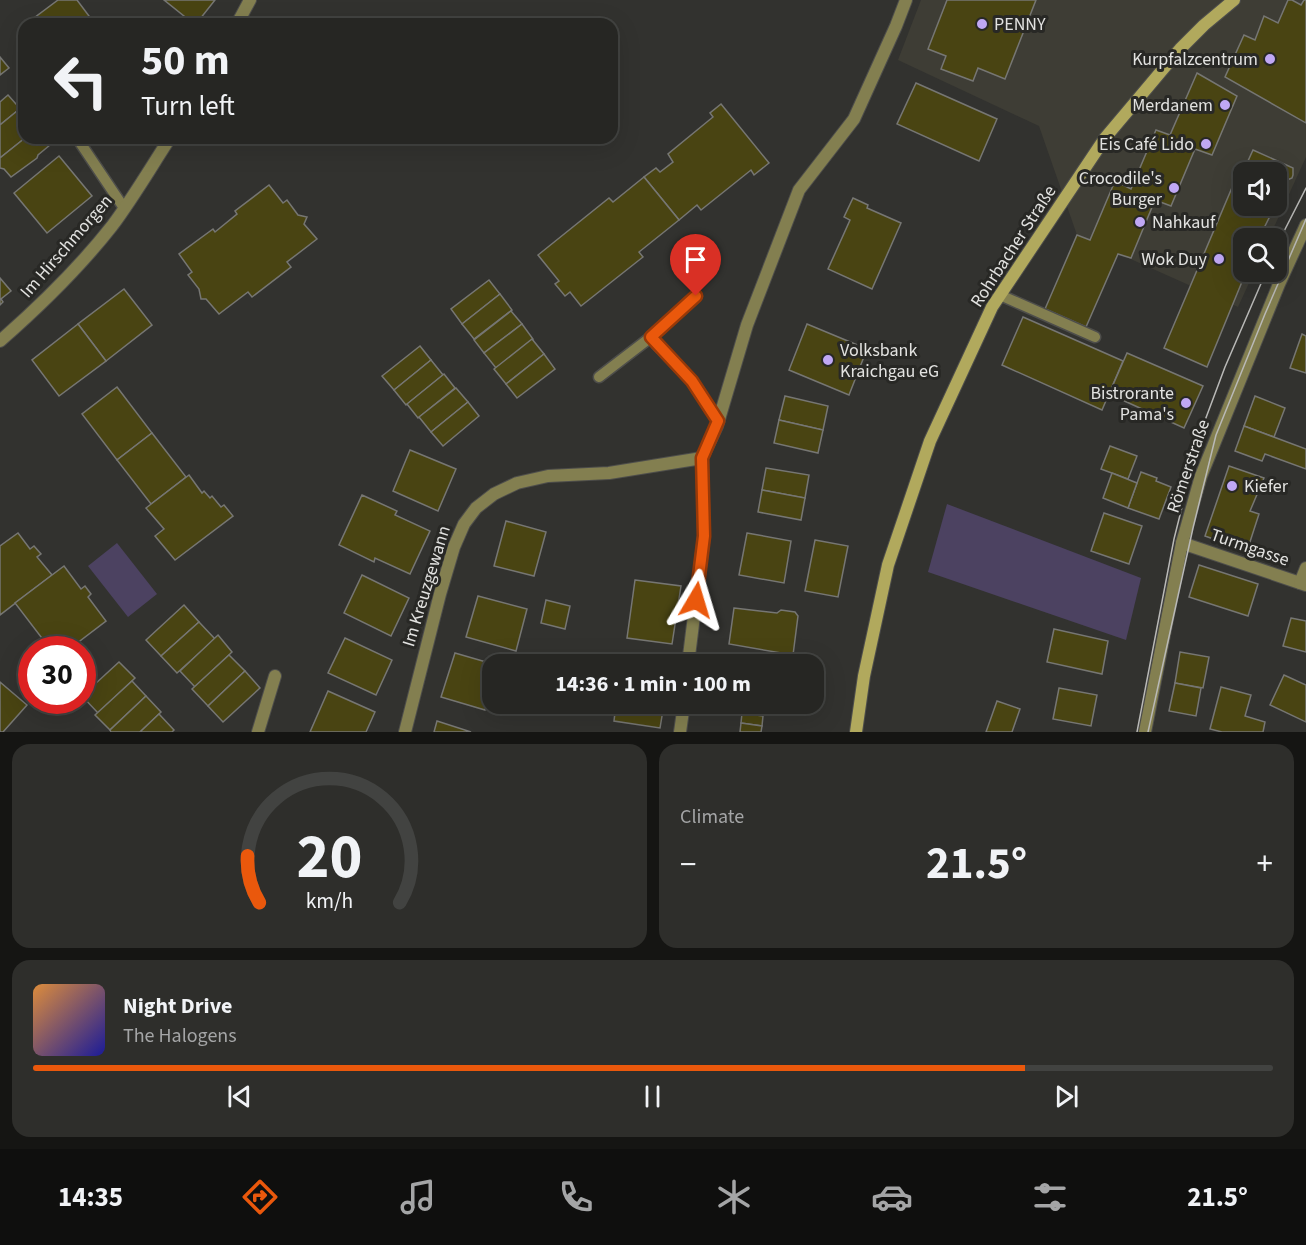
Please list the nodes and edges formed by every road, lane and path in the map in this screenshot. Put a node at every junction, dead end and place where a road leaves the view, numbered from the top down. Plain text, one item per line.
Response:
1 (250, 0) edge
2 (906, 0) edge
3 (1234, 0) edge
4 (240, 18) edge
5 (82, 144) edge
6 (166, 144) edge
7 (124, 208) junction
8 (1305, 228) edge
9 (1301, 248) edge
10 (1000, 295) junction
11 (696, 296) dead end
12 (651, 337) junction
13 (1095, 337) dead end
14 (0, 341) edge
15 (599, 377) dead end
16 (718, 421) junction
17 (702, 458) junction
18 (1182, 543) junction
19 (1306, 568) edge
20 (1303, 584) edge
21 (689, 654) edge
22 (274, 676) dead end
23 (683, 714) edge
24 (258, 732) edge
25 (405, 732) edge
26 (680, 732) edge
27 (856, 732) edge
28 (1145, 732) edge

1 - 4 street
2 - 16 street
3 - 10 main road, Rohrbacher Straße
5 - 7 lane
6 - 7 street, Im Hirschmorgen
7 - 14 street, Im Hirschmorgen
8 - 9 street, Römerstraße
9 - 18 street, Römerstraße
10 - 13 lane
10 - 27 main road, Rohrbacher Straße
11 - 12 lane
12 - 15 lane
12 - 16 lane
16 - 17 street
17 - 21 street
17 - 25 street, Im Kreuzgewann
18 - 20 street, Turmgasse
18 - 28 street, Römerstraße
19 - 20 street
22 - 24 street
23 - 26 street

